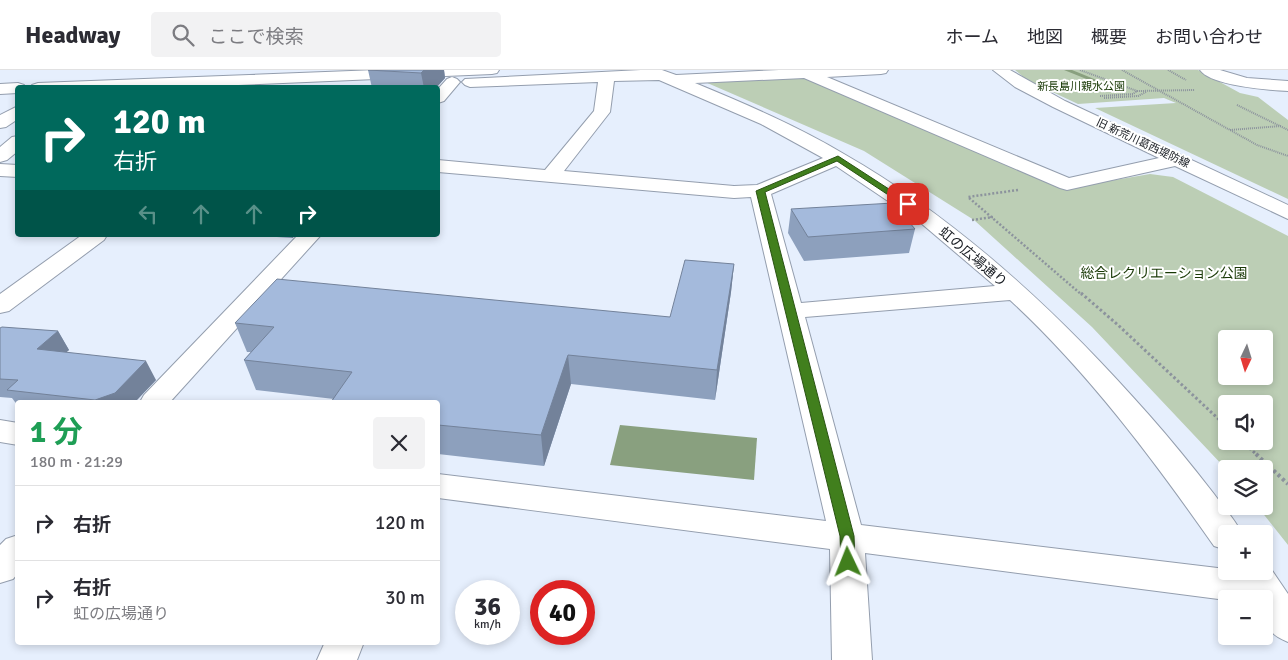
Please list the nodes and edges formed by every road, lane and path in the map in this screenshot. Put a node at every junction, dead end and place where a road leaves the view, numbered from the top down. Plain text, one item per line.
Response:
1 (174, 70) edge
2 (492, 70) edge
3 (881, 70) edge
4 (1000, 70) edge
5 (1080, 70) edge
6 (1122, 70) edge
7 (1207, 70) edge
8 (805, 73) junction
9 (312, 74) edge
10 (661, 75) edge
11 (607, 76) junction
12 (452, 82) junction
13 (152, 83) junction
14 (102, 85) edge
15 (298, 85) edge
16 (390, 85) edge
17 (1288, 86) edge
18 (15, 88) edge
19 (0, 89) edge
20 (1158, 90) junction
21 (1197, 90) dead end
22 (1138, 91) junction
23 (440, 96) edge
24 (1095, 97) dead end
25 (15, 113) edge
26 (0, 123) edge
27 (1282, 126) dead end
28 (1229, 130) junction
29 (15, 144) edge
30 (0, 156) edge
31 (1288, 156) edge
32 (838, 158) junction
33 (1178, 160) junction
34 (440, 166) edge
35 (0, 170) edge
36 (15, 171) edge
37 (551, 175) junction
38 (1068, 184) junction
39 (760, 191) junction
40 (1288, 212) edge
41 (993, 217) junction
42 (972, 220) dead end
43 (93, 237) edge
44 (308, 237) edge
45 (1015, 292) junction
46 (0, 306) edge
47 (791, 311) junction
48 (156, 400) edge
49 (1218, 419) edge
50 (0, 431) edge
51 (15, 434) edge
52 (1252, 450) edge
53 (1288, 484) edge
54 (440, 486) edge
55 (1218, 525) edge
56 (847, 536) junction
57 (15, 552) edge
58 (0, 568) edge
59 (1218, 576) edge
60 (1258, 580) edge
61 (1288, 625) edge
62 (344, 645) edge
63 (337, 660) edge
64 (852, 660) edge

1 - 13 street
2 - 9 street
3 - 8 street
4 - 33 street, 旧 新荒川葛西堤防線
5 - 22 path
6 - 20 path
7 - 17 street
8 - 10 street
8 - 38 street
9 - 13 street
9 - 15 street
10 - 11 street
10 - 32 street, 虹の広場通り
11 - 12 street
11 - 37 street
12 - 16 street
12 - 23 street
13 - 14 street
18 - 19 street
20 - 21 path
20 - 22 path
20 - 28 path
22 - 24 path
25 - 26 street
27 - 28 path
28 - 31 path
29 - 30 street
32 - 39 street
32 - 45 street, 虹の広場通り
33 - 38 street
33 - 40 street, 旧 新荒川葛西堤防線
34 - 37 street
35 - 36 street
37 - 39 street
38 - 41 path
39 - 47 street
41 - 42 path
41 - 49 path
43 - 46 street
44 - 48 street
45 - 47 street
45 - 55 street, 虹の広場通り
47 - 56 street
50 - 51 street
52 - 53 path
54 - 56 street
56 - 59 street
56 - 64 street
57 - 58 street
60 - 61 street
62 - 63 street

